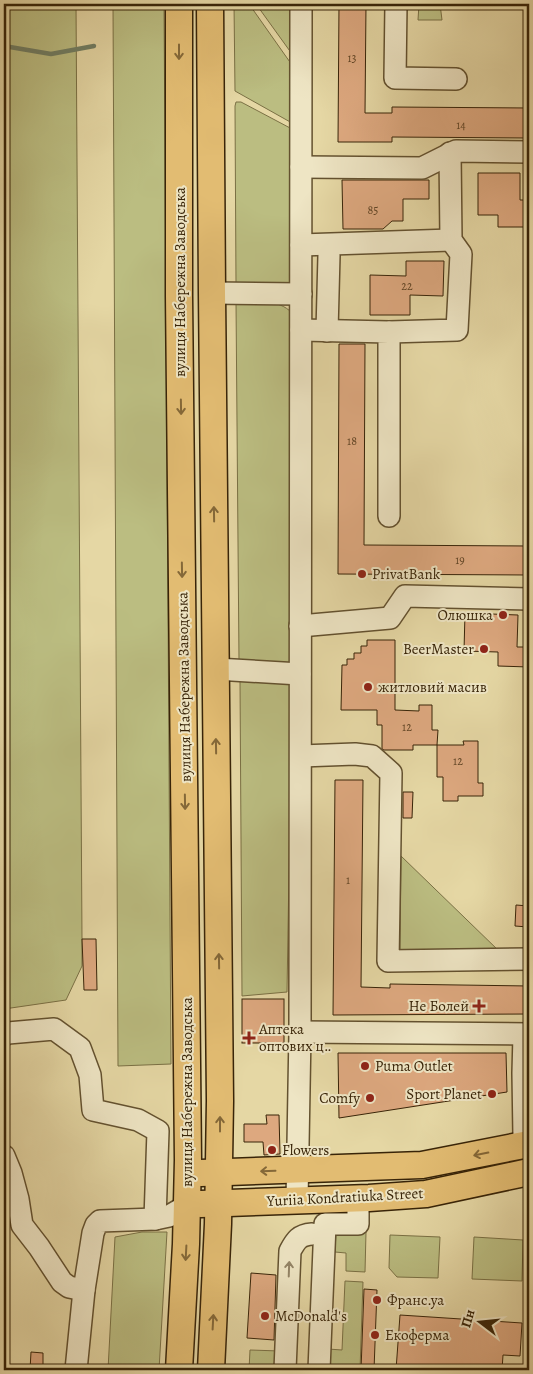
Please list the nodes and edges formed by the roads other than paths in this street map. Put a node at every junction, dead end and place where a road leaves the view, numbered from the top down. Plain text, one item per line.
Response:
1 (179, 4) edge
2 (210, 4) edge
3 (301, 4) edge
4 (396, 4) edge
5 (456, 78) dead end
6 (529, 152) edge
7 (450, 153) junction
8 (301, 168) junction
9 (451, 240) junction
10 (301, 245) junction
11 (329, 255) dead end
12 (212, 293) junction
13 (301, 294) junction
14 (301, 330) junction
15 (327, 331) junction
16 (389, 332) junction
17 (389, 516) dead end
18 (529, 599) edge
19 (300, 626) junction
20 (216, 669) junction
21 (300, 674) junction
22 (301, 756) junction
23 (529, 959) edge
24 (300, 1032) junction
25 (526, 1034) edge
26 (4, 1035) edge
27 (527, 1145) edge
28 (4, 1156) edge
29 (298, 1169) junction
30 (219, 1172) junction
31 (529, 1172) edge
32 (188, 1173) junction
33 (358, 1199) junction
34 (297, 1201) junction
35 (219, 1203) junction
36 (188, 1204) junction
37 (155, 1219) junction
38 (312, 1234) dead end
39 (84, 1290) junction
40 (288, 1297) junction
41 (322, 1298) junction
42 (76, 1370) edge
43 (179, 1370) edge
44 (211, 1370) edge
45 (285, 1370) edge
46 (319, 1370) edge

1 -> 32 main road, вулиця Набережна Заводська
2 - 12 main road, вулиця Набережна Заводська
3 - 8 street
4 - 5 street
6 - 7 street
7 - 8 street
7 - 9 street
8 - 10 street
9 - 10 street
9 - 16 street
10 - 13 street
11 - 15 street
12 - 13 street
20 -> 12 main road, вулиця Набережна Заводська
13 - 14 street
14 - 15 street
14 - 19 street
15 - 16 street
16 - 17 street
18 - 19 street
19 - 21 street
20 - 21 street
30 -> 20 main road, вулиця Набережна Заводська
21 - 22 street
22 - 23 street
22 - 24 street
24 - 25 street
24 - 29 street
25 - 27 street
26 - 37 street
27 -> 29 main road, Yuriia Kondratiuka Street
28 - 39 street
29 -> 30 main road, Yuriia Kondratiuka Street
29 - 34 street
30 - 32 main road, Yuriia Kondratiuka Street
30 - 35 main road, вулиця Набережна Заводська
31 - 33 main road, Yuriia Kondratiuka Street
32 - 36 main road, вулиця Набережна Заводська
33 - 34 main road, Yuriia Kondratiuka Street
33 - 41 street
34 - 35 main road, Yuriia Kondratiuka Street
35 - 36 main road, Yuriia Kondratiuka Street
44 -> 35 main road, вулиця Набережна Заводська
36 - 37 street
36 -> 43 main road, вулиця Набережна Заводська
37 - 39 street
40 -> 38 street
39 - 42 street
40 - 41 street
40 - 45 street
41 - 46 street

